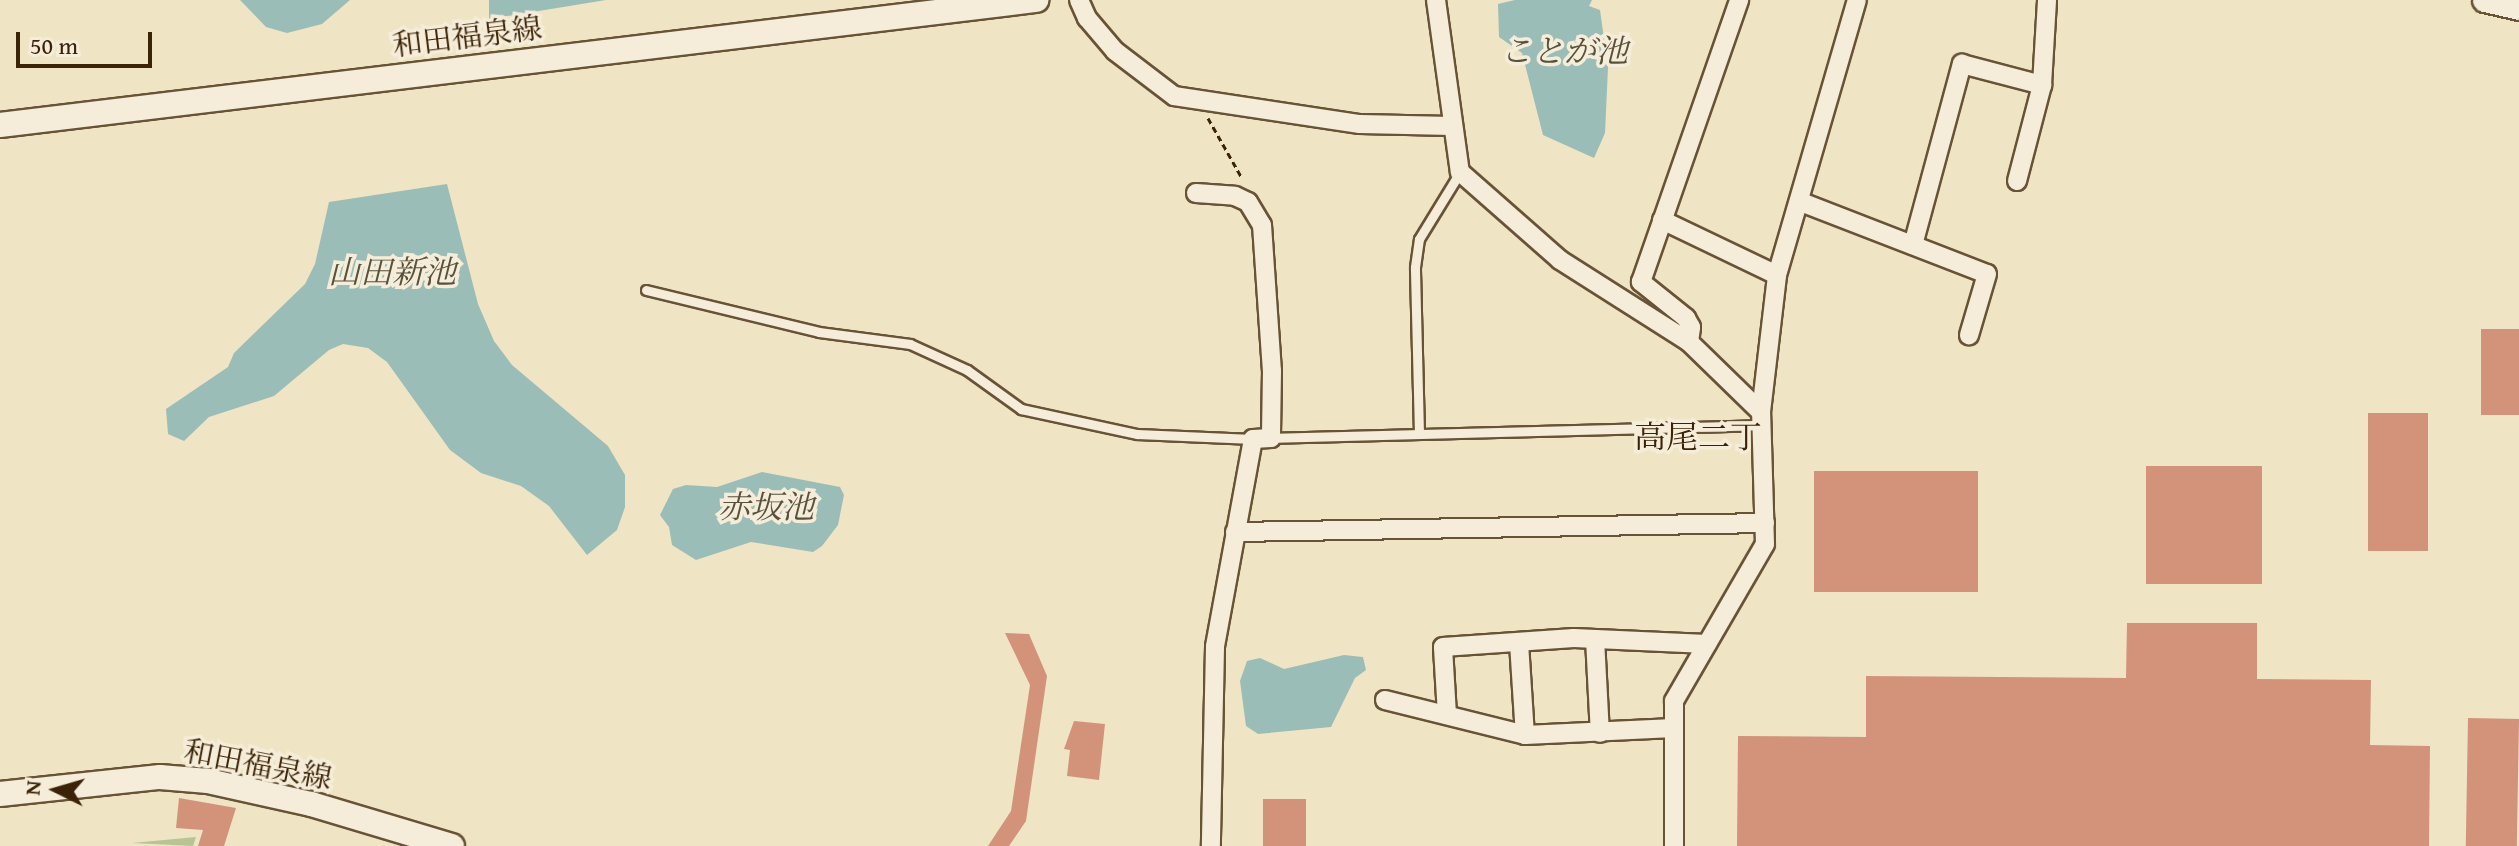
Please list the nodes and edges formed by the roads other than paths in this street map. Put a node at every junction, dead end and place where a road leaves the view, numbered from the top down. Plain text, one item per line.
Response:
1 (1036, 0) edge
2 (1079, 0) edge
3 (1436, 0) edge
4 (1739, 0) edge
5 (1857, 0) edge
6 (2047, 0) edge
7 (2485, 0) edge
8 (2519, 8) edge
9 (2042, 85) junction
10 (0, 125) edge
11 (1452, 126) junction
12 (1460, 172) junction
13 (2017, 181) dead end
14 (1196, 193) dead end
15 (1801, 202) junction
16 (1662, 220) junction
17 (1913, 245) junction
18 (1777, 275) junction
19 (646, 290) dead end
20 (1969, 335) dead end
21 (1689, 342) junction
22 (1762, 419) junction
23 (1419, 434) junction
24 (1262, 438) junction
25 (1765, 523) junction
26 (1235, 532) junction
27 (1595, 639) junction
28 (1519, 643) junction
29 (1707, 644) junction
30 (1385, 700) dead end
31 (1447, 715) junction
32 (1674, 728) junction
33 (1600, 733) junction
34 (1525, 735) junction
35 (0, 794) edge
36 (452, 846) edge
37 (1211, 846) edge
38 (1674, 846) edge

1 - 10 main road, 和田福泉線
2 - 11 street
3 - 11 street
4 - 16 street
5 - 15 street
6 - 9 street
7 - 8 main road
9 - 13 street
9 - 17 street
11 - 12 street
12 - 21 street
12 - 23 lane
14 - 24 street
15 - 17 street
15 - 18 street
16 - 18 street
16 - 21 street
17 - 20 street
18 - 22 street
19 - 24 lane
21 - 22 street
22 - 23 lane
22 - 25 street
23 - 24 lane
24 - 26 street
25 - 26 street
25 - 29 street
26 - 37 street
27 - 28 street
27 - 29 street
27 - 33 street
28 - 31 street
28 - 34 street
29 - 32 street
30 - 31 street
31 - 34 street
32 - 33 street
32 - 38 street
33 - 34 street
35 - 36 main road, 和田福泉線

